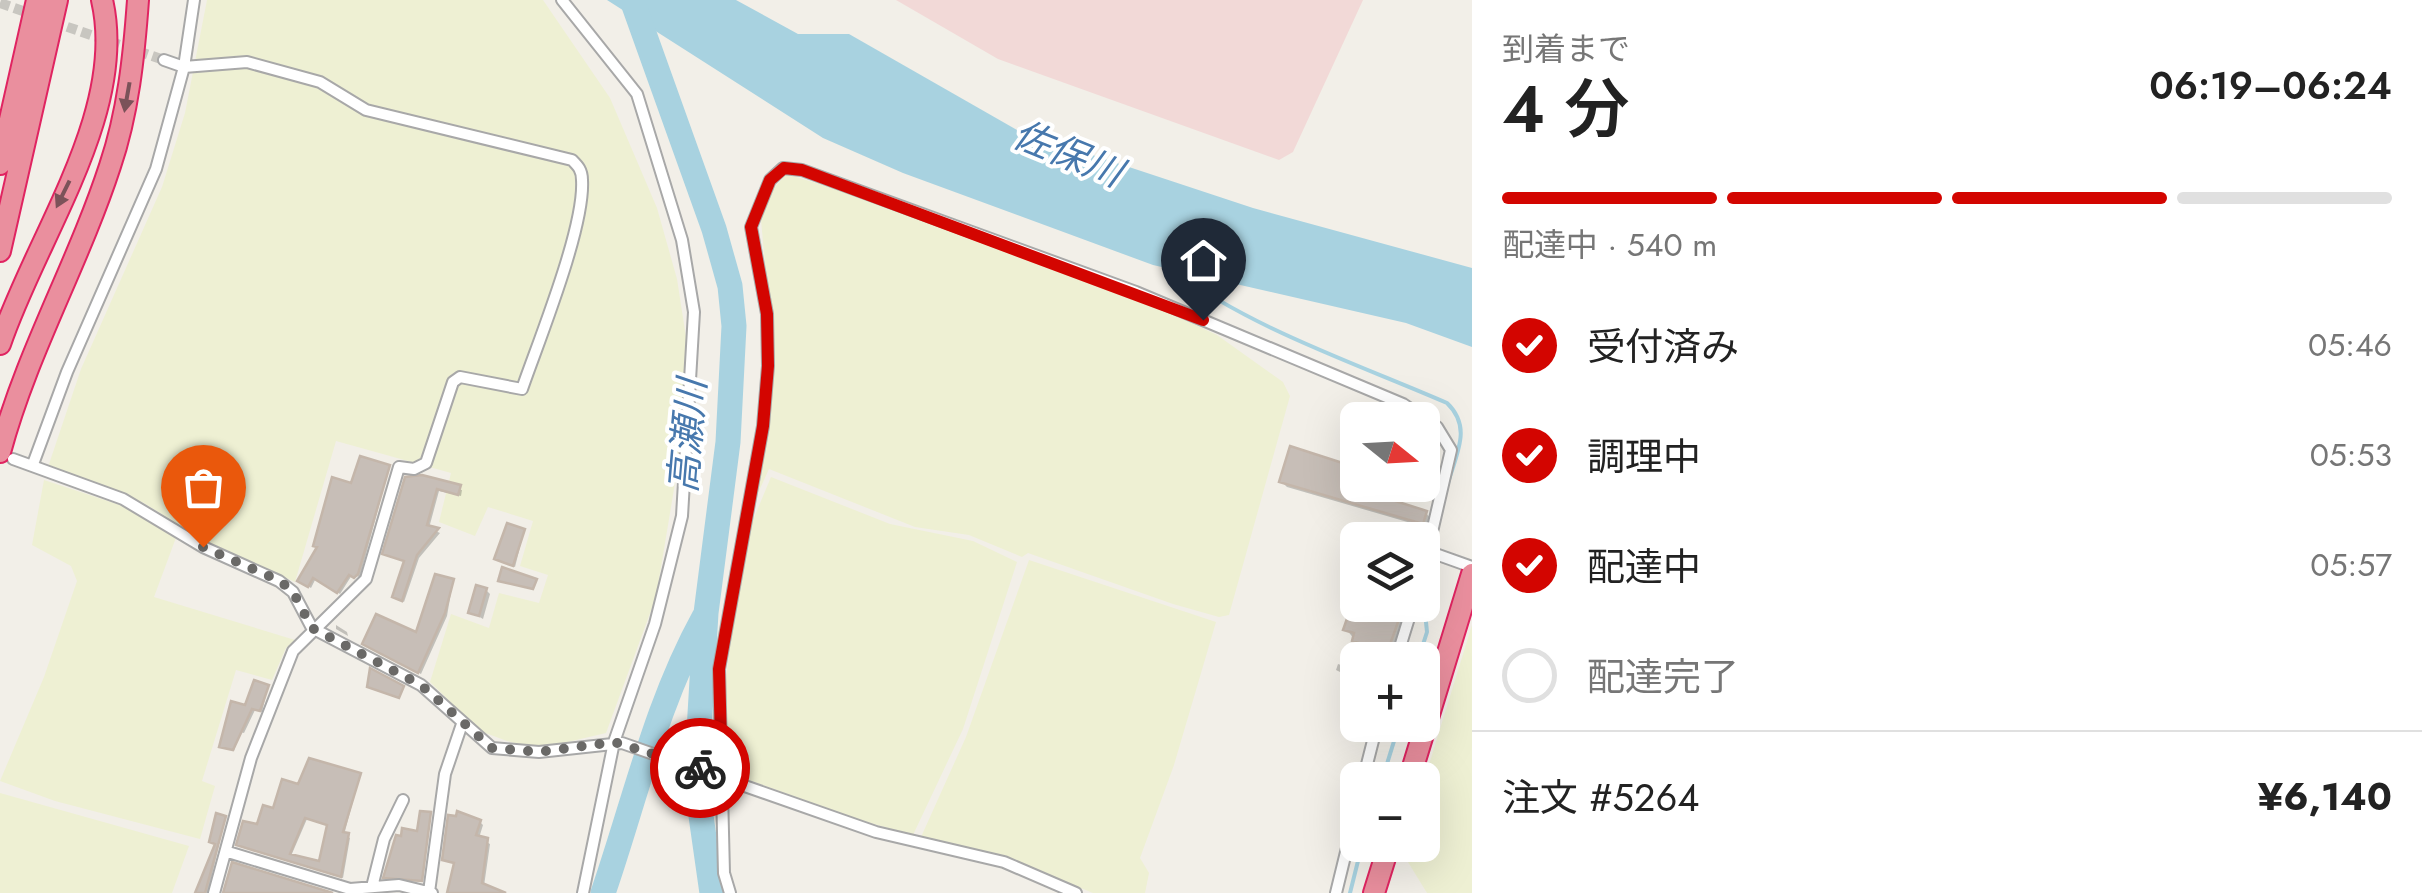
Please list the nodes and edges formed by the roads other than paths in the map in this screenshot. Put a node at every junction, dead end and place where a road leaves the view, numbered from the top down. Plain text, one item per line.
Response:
1 (37, 0) edge
2 (56, 0) edge
3 (102, 0) edge
4 (138, 0) edge
5 (194, 0) edge
6 (562, 0) edge
7 (164, 60) tunnel mouth
8 (184, 67) junction
9 (0, 164) edge
10 (0, 251) edge
11 (0, 344) edge
12 (6, 456) edge
13 (33, 464) junction
14 (1436, 522) edge
15 (1440, 555) edge
16 (1472, 566) edge
17 (1472, 574) edge
18 (312, 628) junction
19 (1440, 652) edge
20 (462, 724) junction
21 (614, 742) junction
22 (720, 775) junction
23 (403, 800) dead end
24 (228, 852) junction
25 (1344, 862) edge
26 (1383, 862) edge
27 (372, 887) junction
28 (342, 890) edge
29 (430, 892) edge
30 (214, 893) edge
31 (583, 893) edge
32 (730, 893) edge
33 (1076, 893) edge
34 (1336, 893) edge
35 (1374, 893) edge

1 - 9 highway
2 - 10 highway
3 -> 11 highway
4 -> 12 highway
5 - 8 street
6 - 21 street
7 - 8 street
8 - 13 street
8 - 18 street
12 - 13 street
13 - 18 street
14 - 22 street
15 - 16 street
17 - 19 highway
18 - 20 street
18 - 24 street
20 - 21 street
20 - 29 street
21 - 22 street
21 - 31 street
22 - 32 street
22 - 33 street
23 - 27 street
24 - 28 street
24 - 30 street
25 - 34 street
26 - 35 highway
27 - 28 street
27 - 29 street

